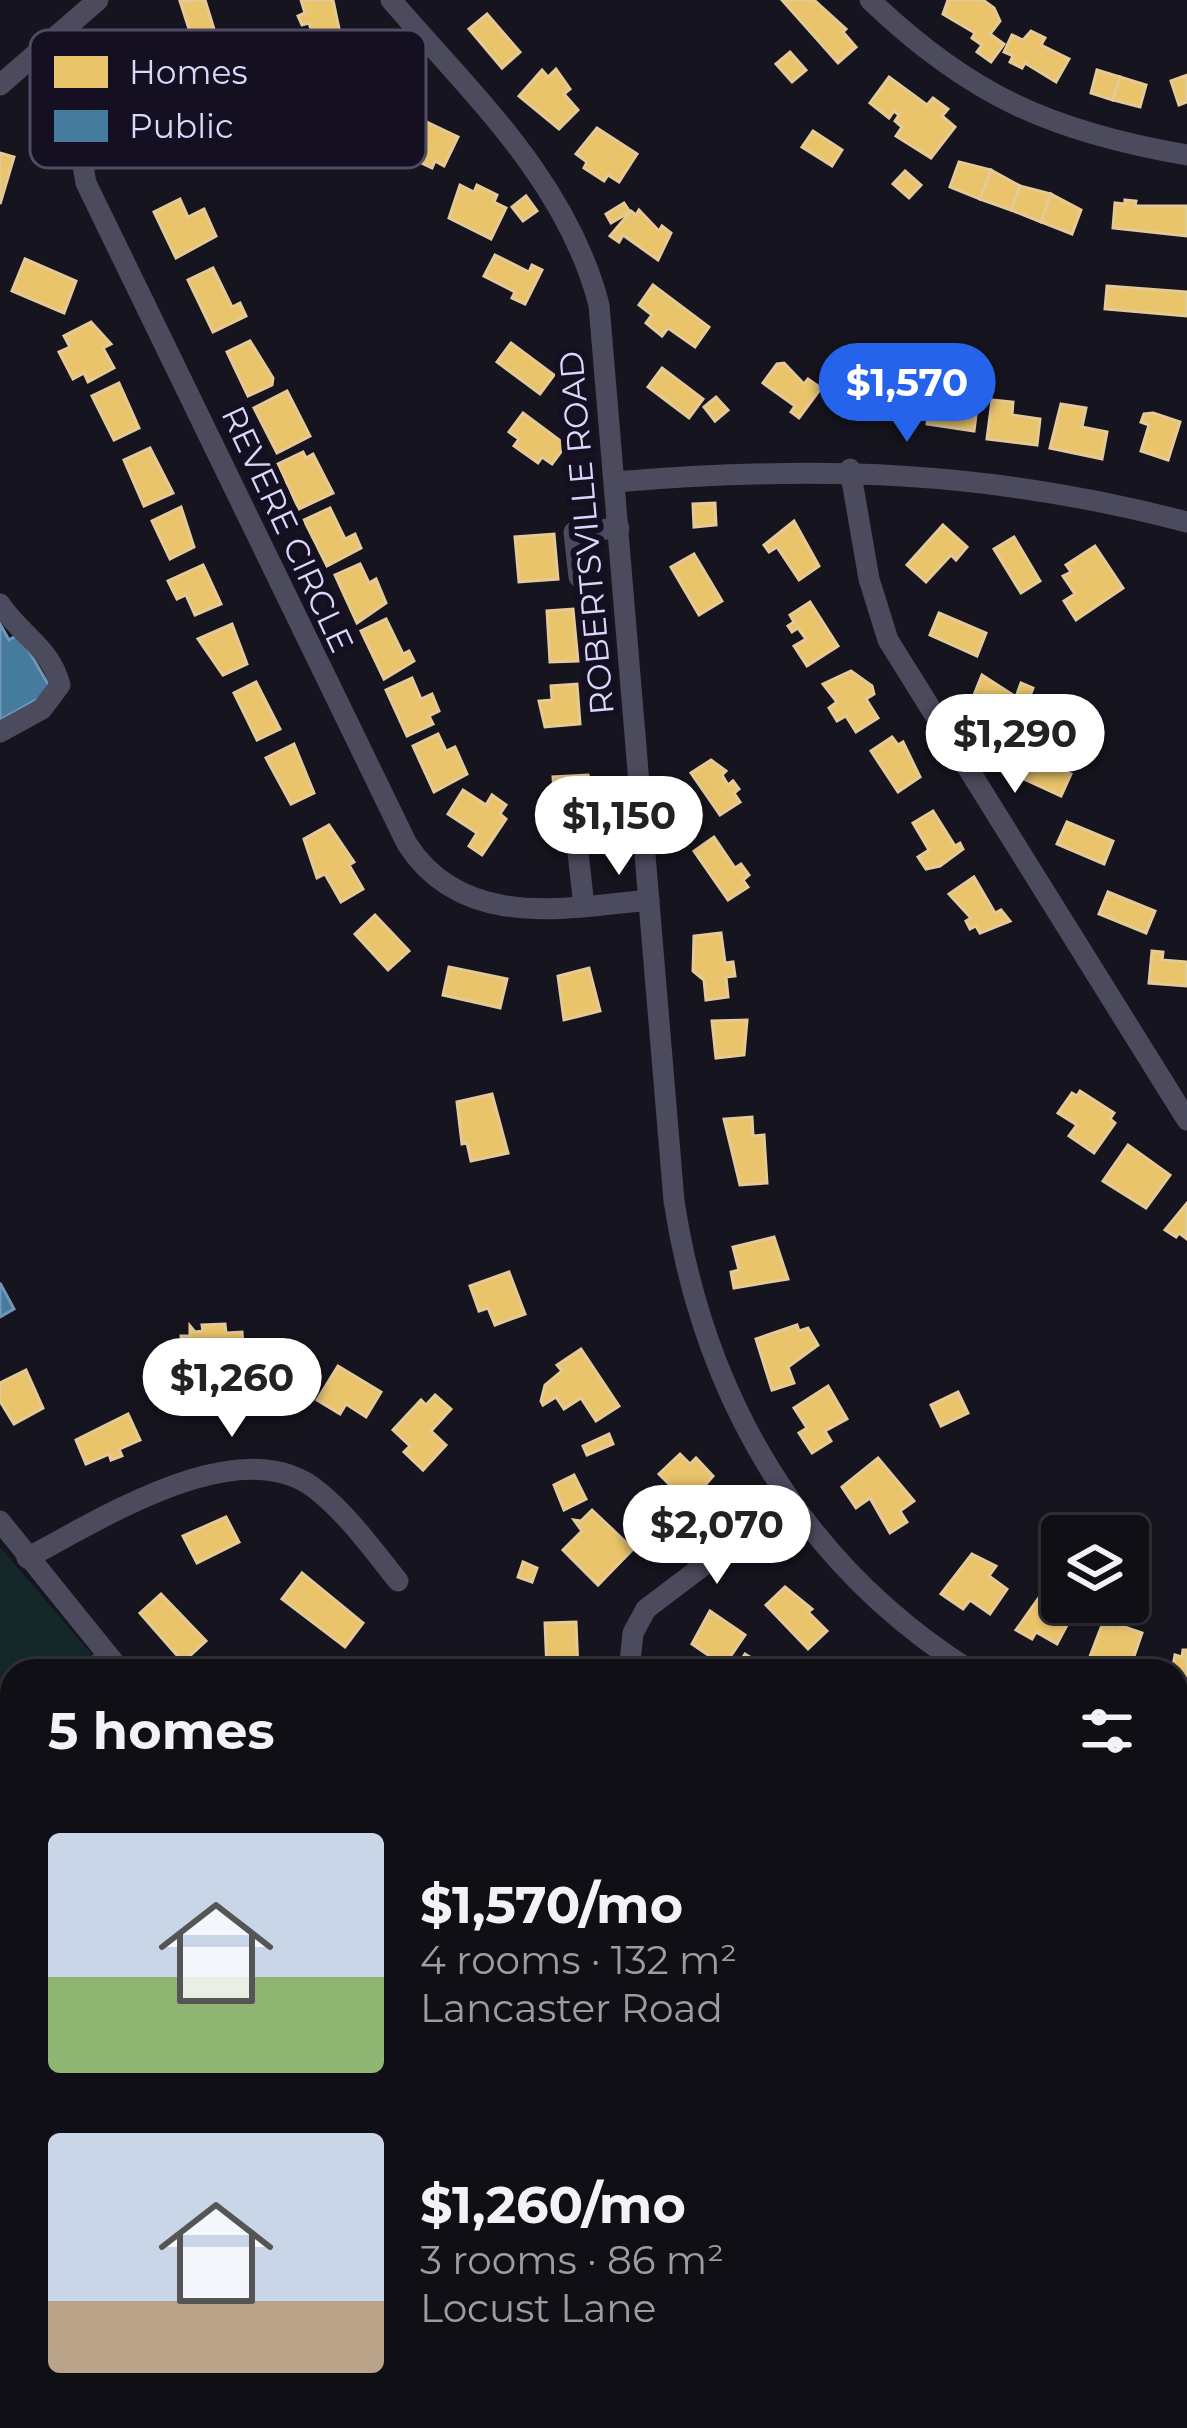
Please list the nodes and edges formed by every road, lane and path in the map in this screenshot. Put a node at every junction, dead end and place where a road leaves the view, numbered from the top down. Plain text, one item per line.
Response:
1 (98, 0) edge
2 (391, 0) edge
3 (870, 0) edge
4 (63, 30) edge
5 (417, 30) edge
6 (426, 41) edge
7 (30, 59) edge
8 (0, 85) edge
9 (1187, 154) edge
10 (83, 168) edge
11 (850, 469) junction
12 (615, 482) junction
13 (1187, 522) edge
14 (619, 527) junction
15 (578, 577) dead end
16 (0, 604) edge
17 (0, 732) edge
18 (576, 835) dead end
19 (649, 900) junction
20 (584, 907) junction
21 (1187, 1120) edge
22 (787, 1502) junction
23 (0, 1521) edge
24 (27, 1558) junction
25 (398, 1581) dead end
26 (111, 1659) edge
27 (631, 1659) edge
28 (953, 1659) edge

1 - 4 street
2 - 5 street, ROBERTSVILLE ROAD
3 - 9 street
6 - 12 street, ROBERTSVILLE ROAD
7 - 8 street
10 - 20 street, REVERE CIRCLE
11 - 12 street
11 - 13 street
11 - 21 street
12 - 14 street, ROBERTSVILLE ROAD
14 - 15 street
14 - 19 street, ROBERTSVILLE ROAD
16 - 17 street
18 - 20 street
19 - 20 street, REVERE CIRCLE
19 - 22 street, ROBERTSVILLE ROAD
22 - 27 street
22 - 28 street, ROBERTSVILLE ROAD
23 - 24 street
24 - 25 street
24 - 26 street

